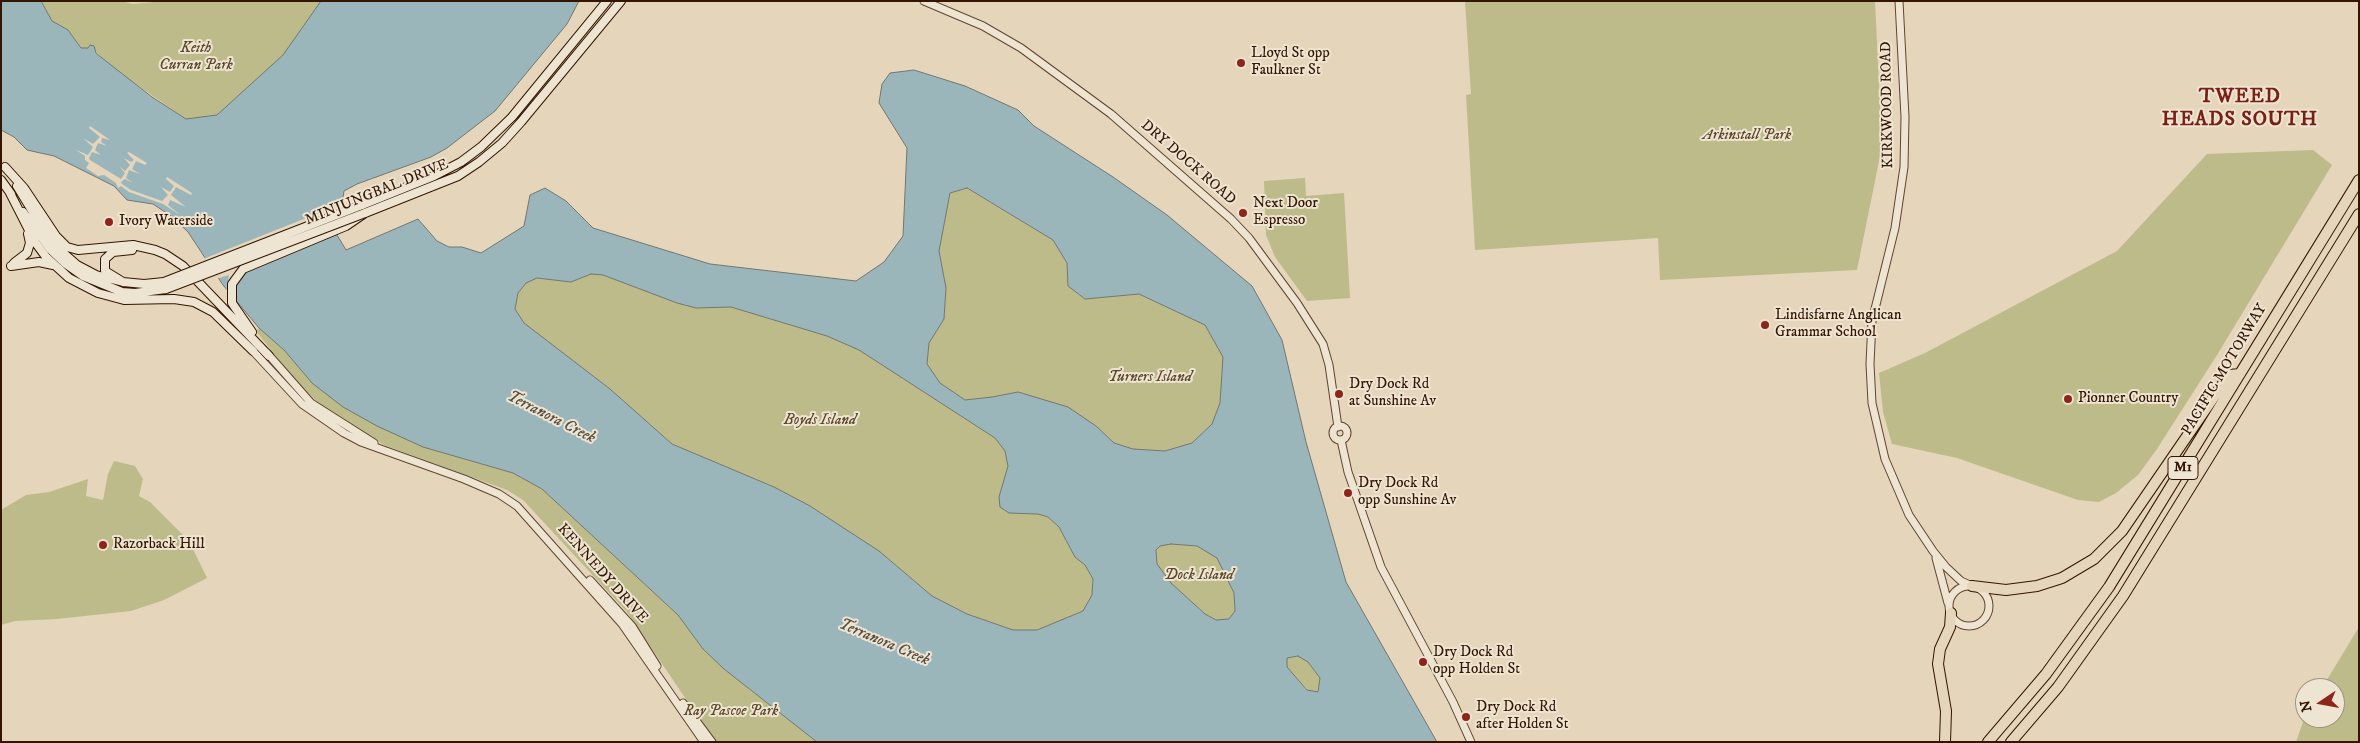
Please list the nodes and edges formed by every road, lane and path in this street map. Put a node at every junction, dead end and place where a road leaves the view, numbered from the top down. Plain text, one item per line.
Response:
1 (607, 1) edge
2 (621, 1) edge
3 (924, 1) edge
4 (1899, 1) edge
5 (3, 164) edge
6 (1, 180) edge
7 (2359, 180) edge
8 (9, 191) junction
9 (364, 209) junction
10 (2359, 214) edge
11 (26, 226) junction
12 (59, 269) junction
13 (123, 282) junction
14 (165, 286) junction
15 (252, 332) joint
16 (253, 351) junction
17 (269, 356) junction
18 (2240, 374) junction
19 (388, 451) junction
20 (464, 479) junction
21 (1933, 551) junction
22 (1971, 586) junction
23 (1950, 610) junction
24 (704, 742) edge
25 (712, 742) edge
26 (1471, 742) edge
27 (1946, 742) edge
28 (1988, 742) edge
29 (2011, 742) edge

1 - 9 main road, MINJUNGBAL DRIVE
2 - 9 main road, MINJUNGBAL DRIVE
3 - 26 street, DRY DOCK ROAD
4 - 21 street, KIRKWOOD ROAD
5 - 13 main road
5 - 17 main road
6 - 8 main road
7 - 18 highway, PACIFIC MOTORWAY / M1
8 - 11 main road
8 - 14 main road
9 - 14 main road, MINJUNGBAL DRIVE, bridge
9 - 15 main road, bridge
10 - 29 highway, M1
11 - 12 main road
11 - 12 main road
12 - 16 main road
13 - 14 main road
13 - 16 main road
15 - 17 street
16 - 19 street, KENNEDY DRIVE
17 - 19 street, KENNEDY DRIVE
18 - 22 highway
18 - 28 highway, PACIFIC MOTORWAY / M1
19 - 20 street, KENNEDY DRIVE
20 - 24 street, KENNEDY DRIVE
20 - 25 street, KENNEDY DRIVE
21 - 22 street, KIRKWOOD ROAD
21 - 23 street, KIRKWOOD ROAD
22 - 23 street
22 - 23 street
23 - 27 highway

